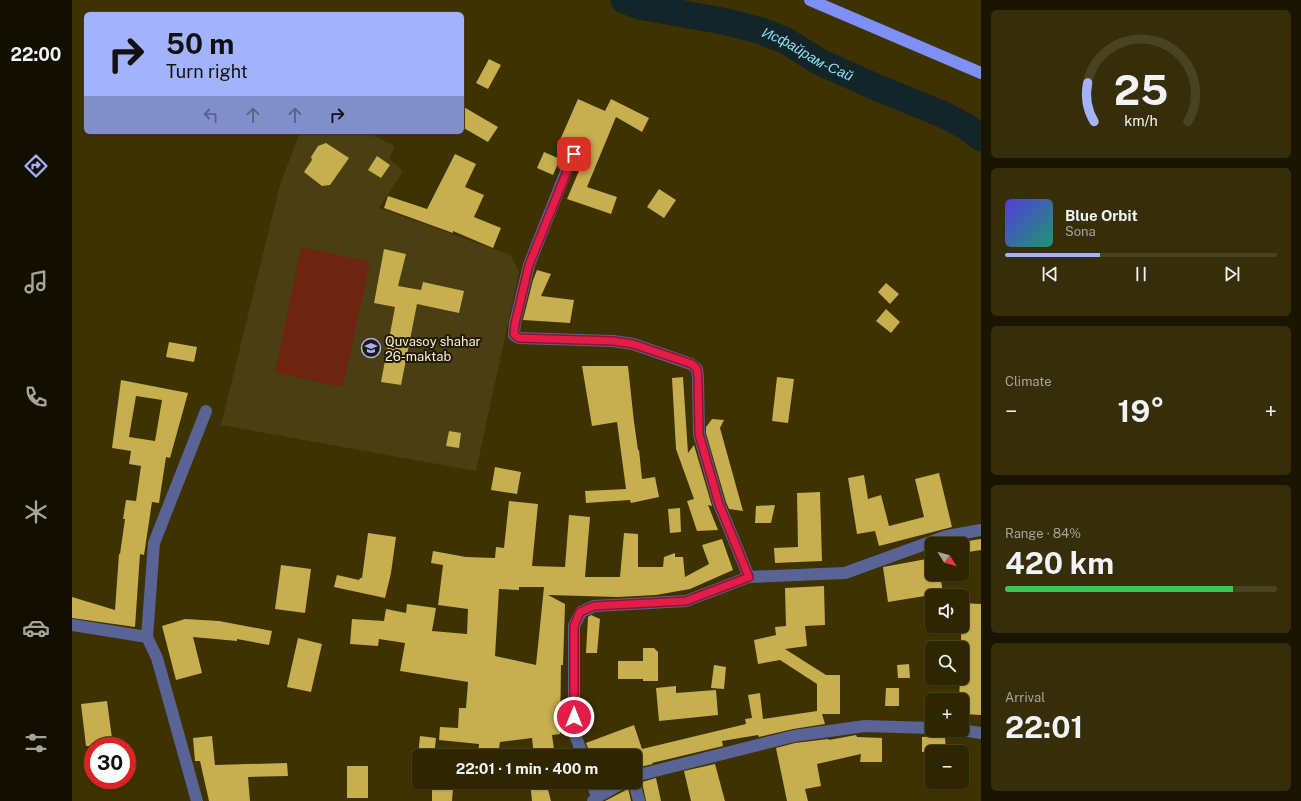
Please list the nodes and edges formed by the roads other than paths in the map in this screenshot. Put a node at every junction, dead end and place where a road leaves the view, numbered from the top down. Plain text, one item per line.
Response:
1 (810, 0) edge
2 (981, 73) edge
3 (574, 154) dead end
4 (206, 411) dead end
5 (981, 530) edge
6 (749, 577) junction
7 (72, 625) edge
8 (147, 637) junction
9 (925, 728) edge
10 (969, 731) edge
11 (981, 733) edge
12 (580, 749) edge
13 (642, 774) edge
14 (593, 789) edge
15 (612, 789) edge
16 (636, 789) edge
17 (595, 799) edge
18 (197, 801) edge
19 (639, 801) edge

1 - 2 main road
3 - 6 street
4 - 8 street
5 - 6 street
6 - 12 street
7 - 8 street
8 - 18 street
9 - 13 street
10 - 11 street
14 - 17 street
15 - 17 street
16 - 19 street

